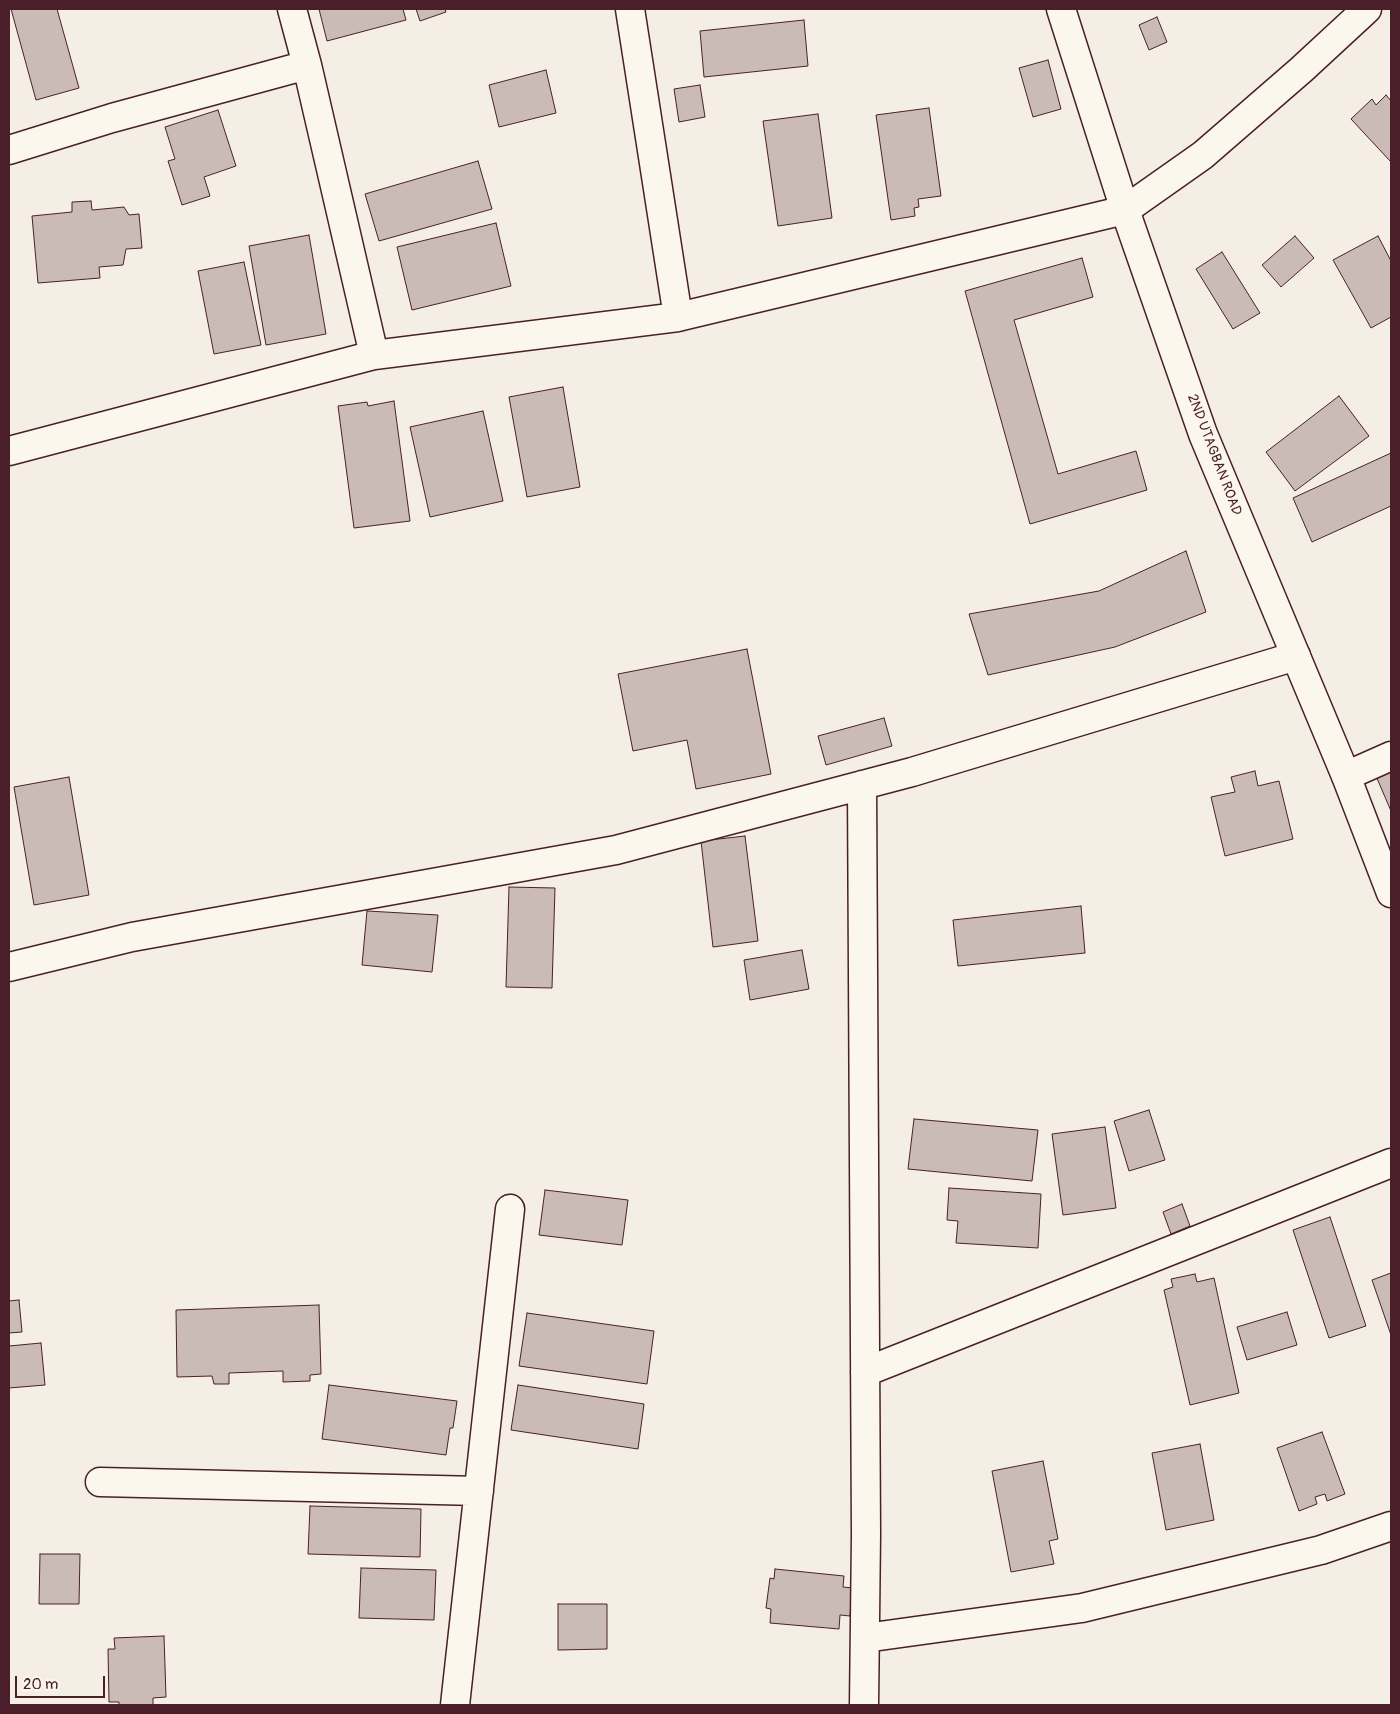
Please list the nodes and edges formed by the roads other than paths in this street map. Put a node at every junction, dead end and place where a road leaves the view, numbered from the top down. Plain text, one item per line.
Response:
1 (292, 9) edge
2 (630, 9) edge
3 (1061, 9) edge
4 (1367, 9) edge
5 (307, 65) junction
6 (9, 150) edge
7 (1125, 210) junction
8 (678, 317) junction
9 (374, 355) junction
10 (9, 451) edge
11 (1296, 656) junction
12 (1391, 756) edge
13 (1346, 776) junction
14 (862, 785) junction
15 (1391, 893) edge
16 (9, 967) edge
17 (1391, 1163) edge
18 (510, 1209) dead end
19 (865, 1372) junction
20 (100, 1482) dead end
21 (478, 1491) junction
22 (1391, 1526) edge
23 (864, 1638) junction
24 (455, 1705) edge
25 (864, 1705) edge

1 - 5 street
2 - 8 street
3 - 7 street, 2ND UTAGBAN ROAD
4 - 7 street
5 - 6 street
5 - 9 street
7 - 8 street
7 - 11 street, 2ND UTAGBAN ROAD
8 - 9 street
9 - 10 street
11 - 13 street, 2ND UTAGBAN ROAD
11 - 14 street
12 - 13 street
13 - 15 street, 2ND UTAGBAN ROAD
14 - 16 street
14 - 19 street
17 - 19 street
18 - 21 street
19 - 23 street
20 - 21 street
21 - 24 street
22 - 23 street
23 - 25 street

